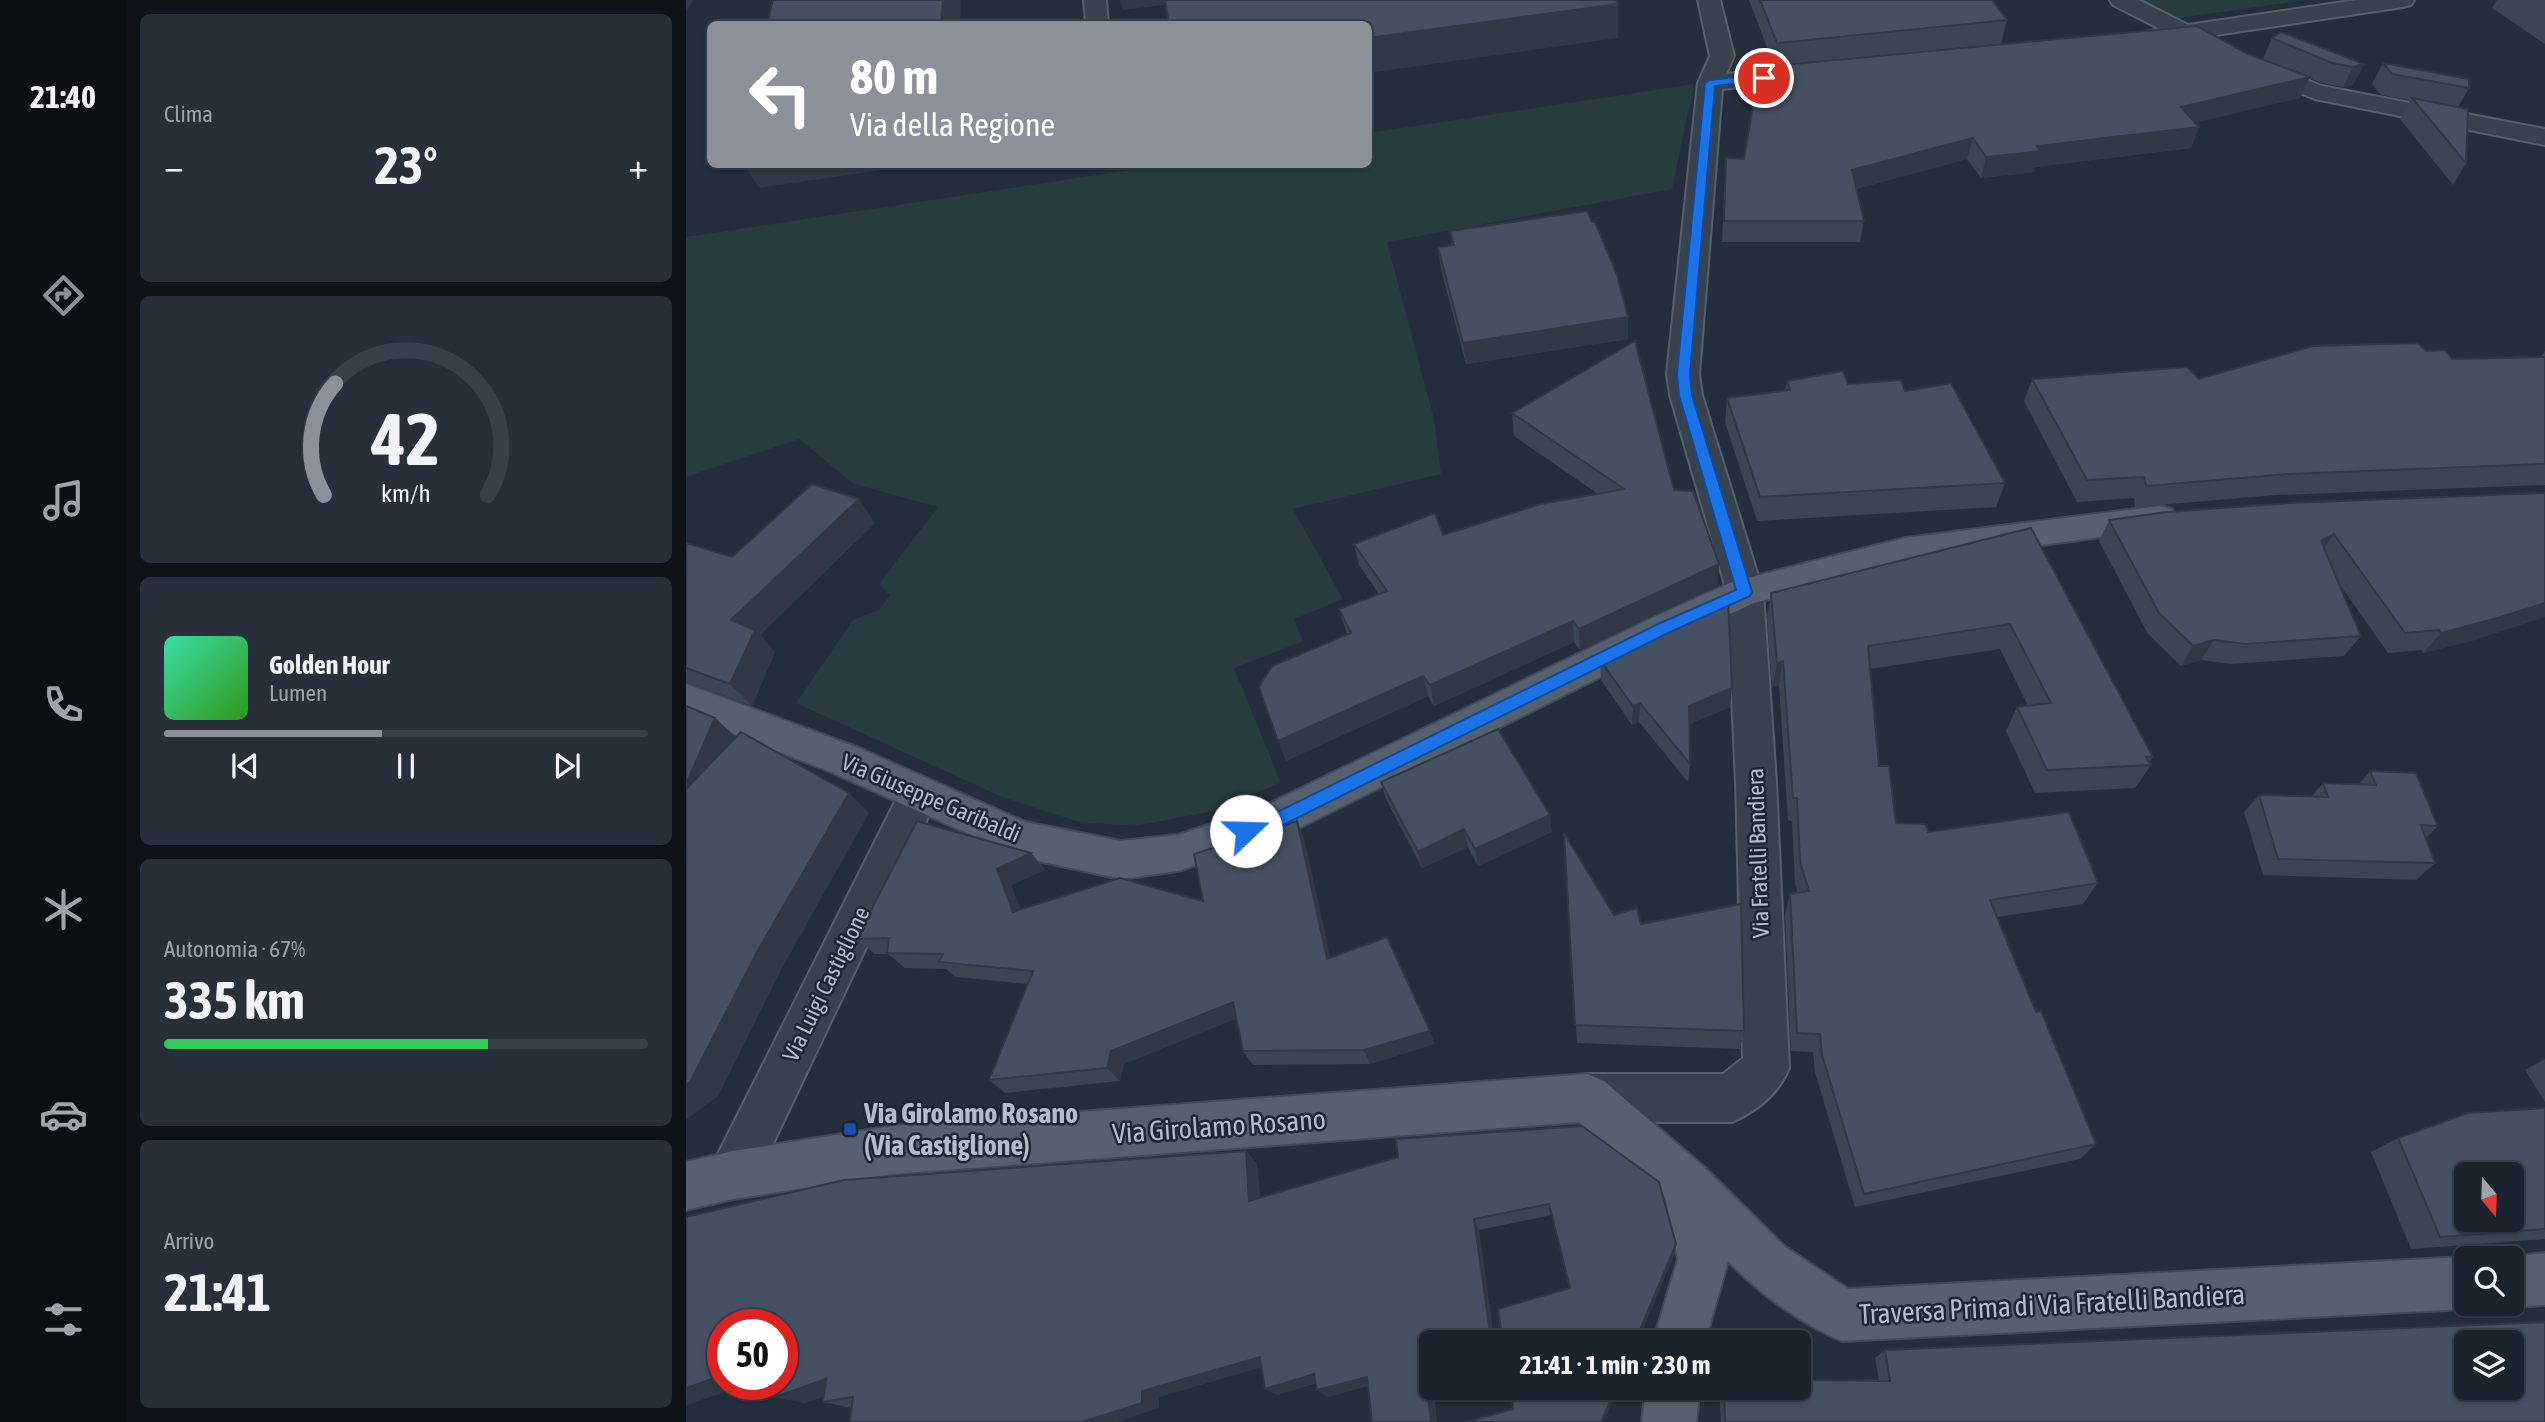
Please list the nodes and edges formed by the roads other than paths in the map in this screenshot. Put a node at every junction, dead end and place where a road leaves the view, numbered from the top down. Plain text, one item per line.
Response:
1 (1095, 0) edge
2 (1709, 0) edge
3 (2121, 0) edge
4 (2403, 0) edge
5 (1097, 21) edge
6 (2188, 34) junction
7 (2130, 40) edge
8 (1859, 68) edge
9 (1710, 83) junction
10 (2545, 137) edge
11 (2196, 516) edge
12 (1745, 592) junction
13 (686, 700) edge
14 (919, 794) junction
15 (1587, 1098) junction
16 (1732, 1098) joint
17 (733, 1175) junction
18 (1687, 1184) junction
19 (686, 1186) edge
20 (2545, 1279) edge
21 (2524, 1280) edge
22 (2454, 1284) edge
23 (1682, 1330) edge
24 (1672, 1400) edge
25 (1669, 1422) edge

1 - 5 street
2 - 9 street
3 - 6 street
4 - 6 street
6 - 7 street
6 - 10 street
8 - 9 street
9 - 12 street
11 - 12 main road, Via Giuseppe Garibaldi
12 - 14 main road, Via Giuseppe Garibaldi
12 - 16 street, Via Fratelli Bandiera
13 - 14 main road, Via Giuseppe Garibaldi
14 - 17 street, Via Luigi Castiglione
15 - 16 street, Via Girolamo Rosano
15 - 17 main road, Via Girolamo Rosano
15 - 18 main road
17 - 19 main road, Via Girolamo Rosano
18 - 22 main road, Traversa Prima di Via Fratelli Bandiera
18 - 23 main road
20 - 21 main road
24 - 25 main road

